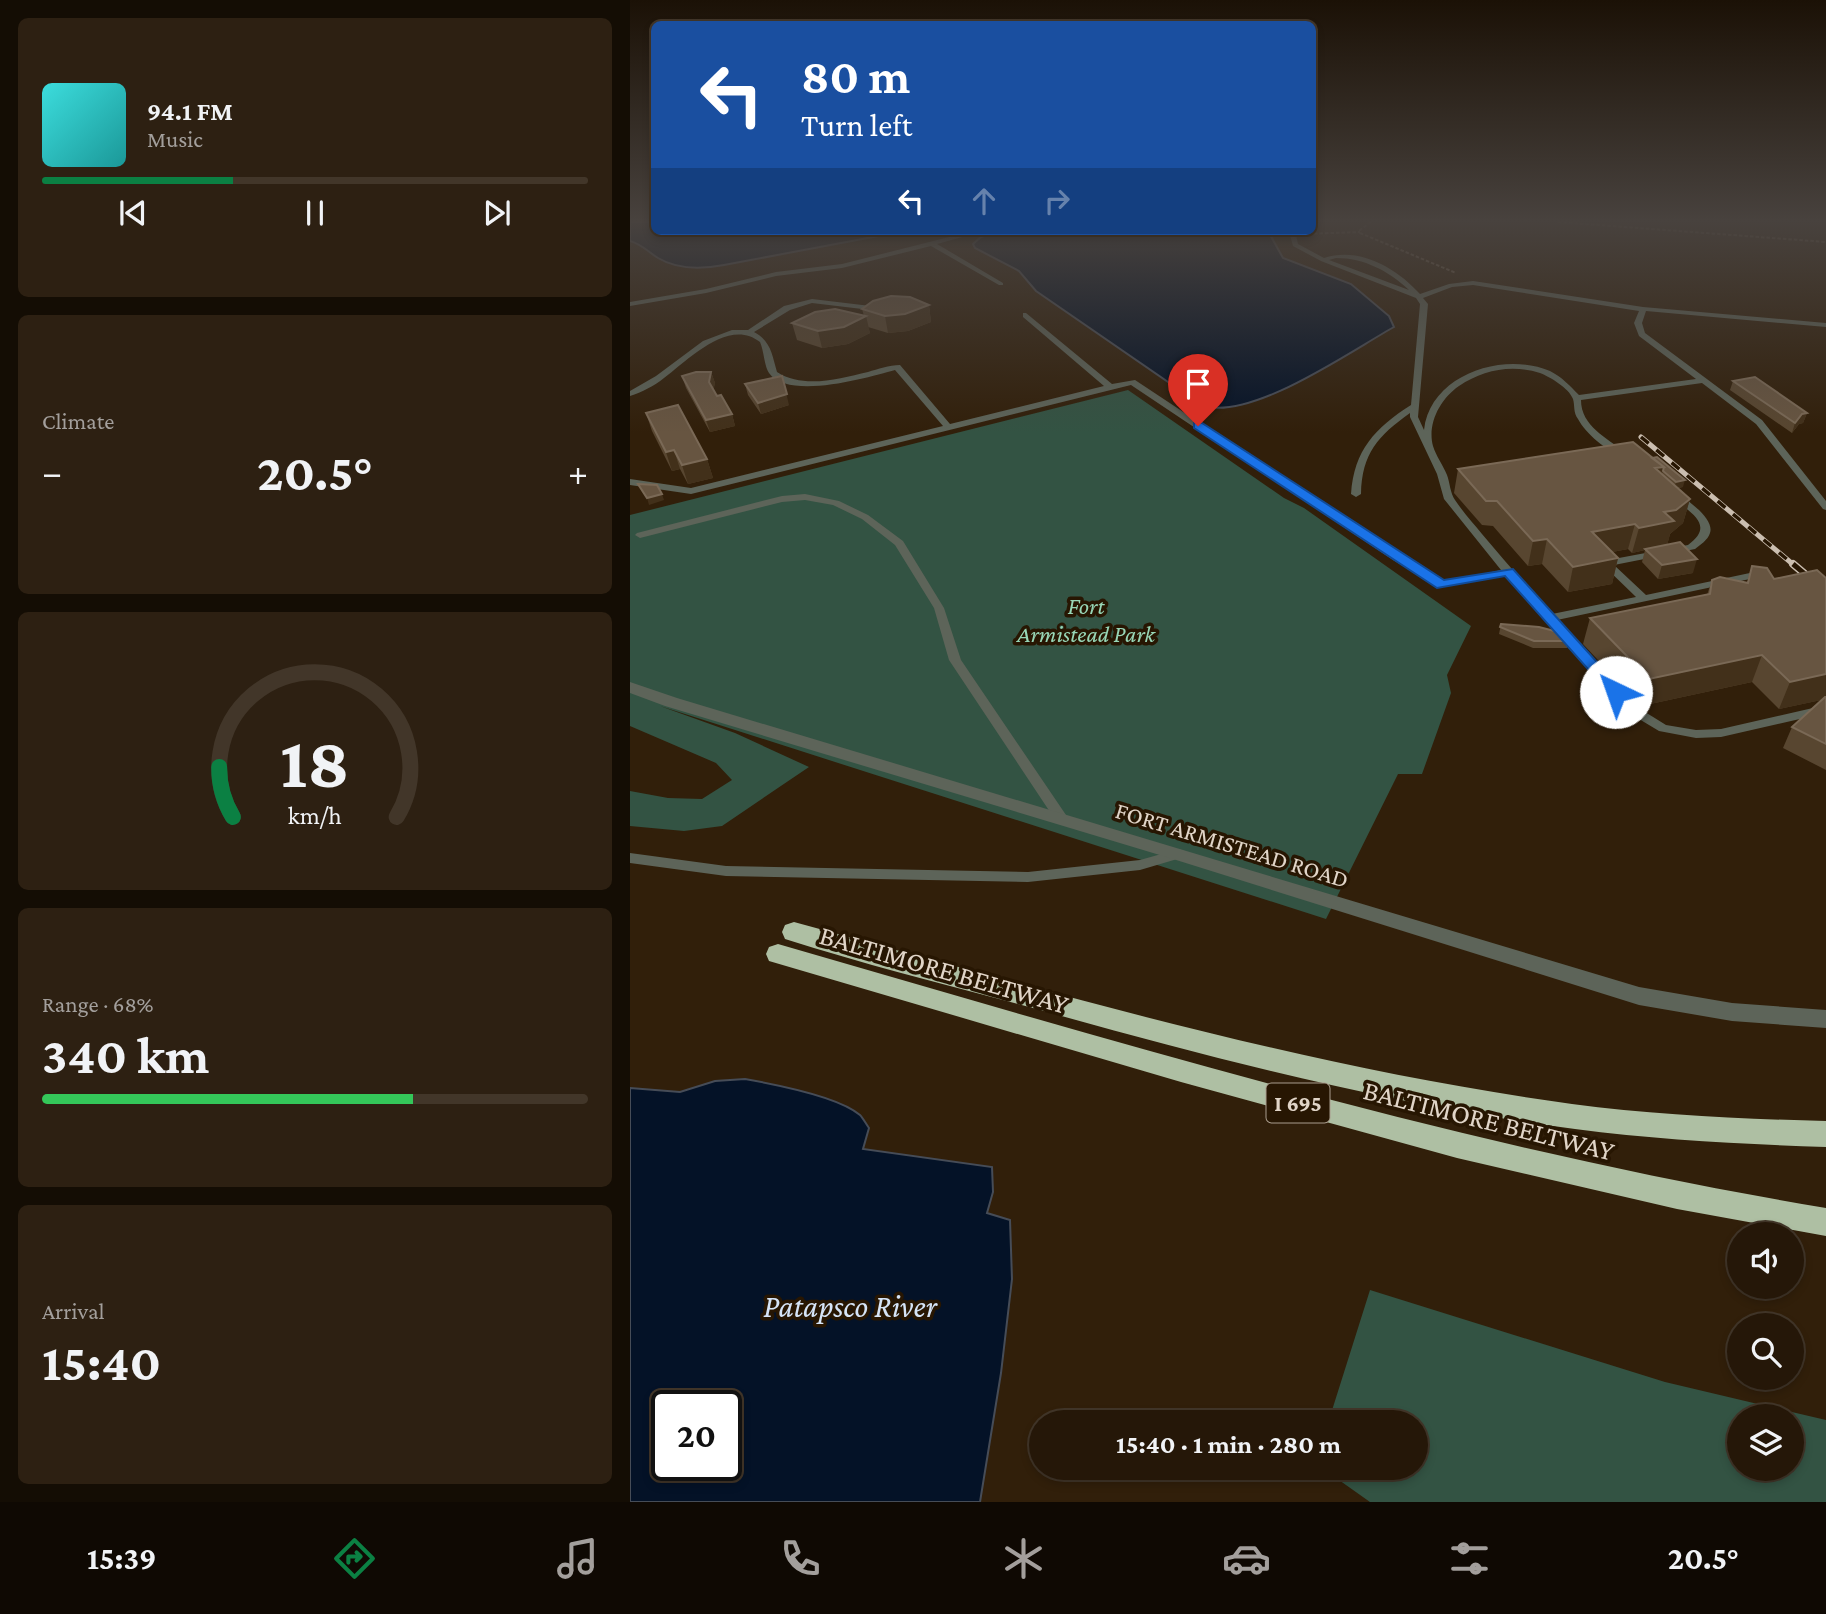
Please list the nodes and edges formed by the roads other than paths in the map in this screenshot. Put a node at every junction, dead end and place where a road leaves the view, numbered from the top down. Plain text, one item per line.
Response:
1 (700, 292) edge
2 (1407, 292) edge
3 (1416, 292) edge
4 (1433, 292) edge
5 (1532, 292) edge
6 (1420, 297) junction
7 (630, 304) edge
8 (890, 309) edge
9 (1643, 309) junction
10 (1026, 315) dead end
11 (1826, 325) edge
12 (748, 333) junction
13 (1704, 380) junction
14 (1110, 387) junction
15 (630, 394) edge
16 (1577, 398) junction
17 (1413, 407) junction
18 (948, 427) junction
19 (1428, 448) junction
20 (1634, 464) edge
21 (630, 482) edge
22 (1667, 489) edge
23 (1356, 494) dead end
24 (1826, 507) edge
25 (639, 535) dead end
26 (1508, 572) junction
27 (1764, 573) edge
28 (1643, 598) junction
29 (1550, 618) junction
30 (630, 687) edge
31 (1826, 709) edge
32 (1061, 818) junction
33 (1179, 853) junction
34 (630, 858) edge
35 (1826, 1019) edge
36 (1826, 1134) edge
37 (1826, 1222) edge

1 - 7 lane
2 - 6 lane
3 - 6 lane
4 - 6 lane
5 - 9 lane
6 - 17 lane
8 - 12 lane
9 - 11 lane
9 - 13 lane
10 - 14 lane
12 - 15 lane
12 - 18 lane
13 - 16 lane
13 - 24 lane
14 - 18 lane
14 - 26 lane
16 - 19 lane
16 - 20 lane
17 - 19 lane
17 - 23 lane
18 - 21 lane
19 - 26 lane
22 - 28 lane
25 - 32 lane
26 - 29 lane
27 - 28 lane
28 - 29 lane
29 - 31 lane
30 - 32 street, FORT ARMISTEAD ROAD
32 - 33 street, FORT ARMISTEAD ROAD
33 - 34 lane
33 - 35 street, FORT ARMISTEAD ROAD
36 - 37 highway, BALTIMORE BELTWAY / I 695

